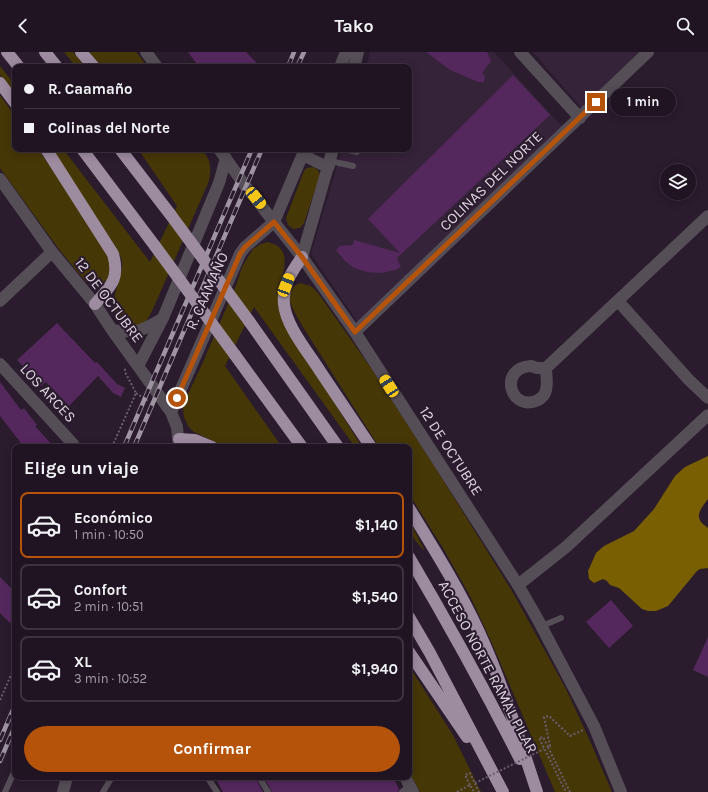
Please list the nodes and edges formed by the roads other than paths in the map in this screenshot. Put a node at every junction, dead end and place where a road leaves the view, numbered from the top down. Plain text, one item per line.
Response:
1 (7, 52) edge
2 (45, 52) edge
3 (81, 52) edge
4 (146, 52) edge
5 (346, 52) edge
6 (358, 52) edge
7 (520, 52) edge
8 (648, 52) edge
9 (17, 64) edge
10 (55, 64) edge
11 (91, 64) edge
12 (155, 64) edge
13 (341, 64) edge
14 (355, 64) edge
15 (0, 83) edge
16 (12, 99) edge
17 (580, 118) junction
18 (48, 152) edge
19 (84, 152) edge
20 (122, 152) edge
21 (304, 152) edge
22 (332, 152) edge
23 (223, 153) edge
24 (329, 163) junction
25 (353, 166) dead end
26 (0, 179) edge
27 (708, 216) edge
28 (274, 222) junction
29 (52, 252) junction
30 (302, 257) junction
31 (618, 301) junction
32 (0, 302) edge
33 (95, 304) junction
34 (163, 318) junction
35 (112, 330) junction
36 (355, 332) junction
37 (0, 364) edge
38 (138, 366) junction
39 (546, 368) dead end
40 (708, 398) edge
41 (171, 412) junction
42 (708, 415) edge
43 (179, 443) edge
44 (73, 444) dead end
45 (205, 444) edge
46 (300, 444) edge
47 (336, 444) edge
48 (369, 444) edge
49 (412, 513) edge
50 (412, 562) edge
51 (518, 585) junction
52 (561, 618) dead end
53 (412, 622) edge
54 (542, 626) junction
55 (412, 656) edge
56 (12, 777) edge
57 (65, 780) edge
58 (110, 780) edge
59 (209, 780) edge
60 (262, 780) edge
61 (502, 788) edge
62 (5, 792) edge
63 (63, 792) edge
64 (102, 792) edge
65 (217, 792) edge
66 (268, 792) edge
67 (537, 792) edge
68 (621, 792) edge

1 - 9 highway
2 - 10 highway
3 - 11 highway
4 - 12 street
5 - 13 street
6 - 14 street
7 - 17 street
8 - 17 street, COLINAS DEL NORTE
15 - 16 highway
17 - 36 street, COLINAS DEL NORTE
18 - 33 highway
19 - 46 highway, bridge
20 - 47 highway, bridge
21 - 24 street
21 - 28 street, R. CAAMAÑO
22 - 24 street
23 - 28 street, 12 DE OCTUBRE
23 - 34 street
24 - 25 lane
24 - 30 street
26 - 29 street, 12 DE OCTUBRE
27 - 31 street
28 - 30 street, 12 DE OCTUBRE
28 - 41 street, R. CAAMAÑO
29 - 32 street
29 - 33 street, 12 DE OCTUBRE
30 - 36 street, 12 DE OCTUBRE
30 - 48 highway
31 - 39 street
31 - 40 street
33 - 35 street, 12 DE OCTUBRE
34 - 35 street
34 - 38 street
35 - 38 street, 12 DE OCTUBRE
36 - 51 street, 12 DE OCTUBRE
37 - 44 street, LOS ARCES
38 - 41 street, 12 DE OCTUBRE
41 - 43 street, 12 DE OCTUBRE
42 - 51 street
43 - 45 highway
49 - 67 highway
50 - 67 highway, ACCESO NORTE RAMAL PILAR
51 - 54 street, 12 DE OCTUBRE
52 - 54 lane
53 - 61 highway
54 - 68 street, 12 DE OCTUBRE
55 - 61 highway
56 - 62 lane
57 - 63 street
58 - 64 lane
59 - 65 lane
60 - 66 lane

